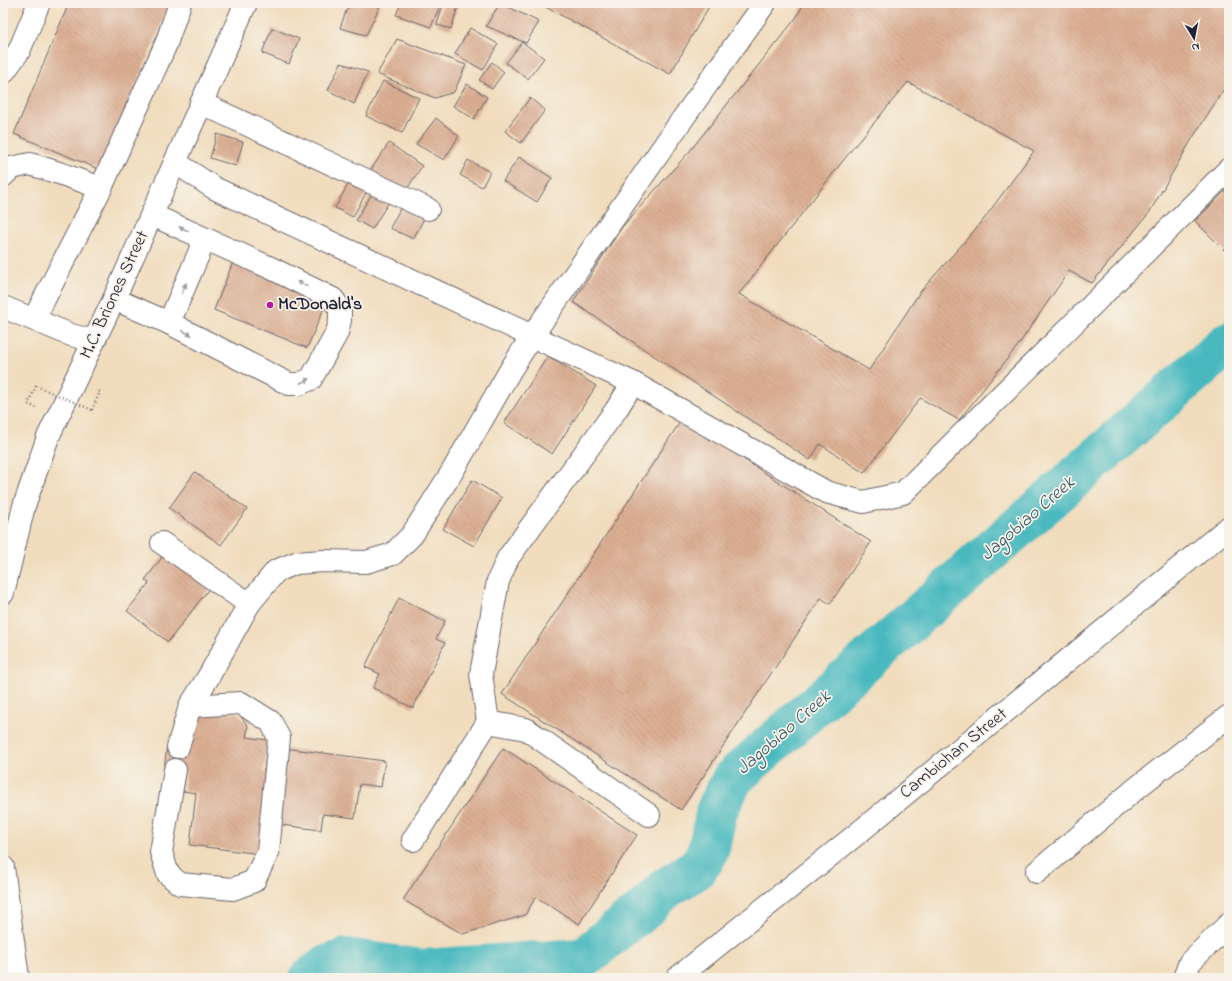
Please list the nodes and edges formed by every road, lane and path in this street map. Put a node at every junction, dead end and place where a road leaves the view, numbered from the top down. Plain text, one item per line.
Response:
1 (39, 3) edge
2 (180, 3) edge
3 (246, 3) edge
4 (765, 3) edge
5 (3, 73) edge
6 (201, 103) junction
7 (176, 162) junction
8 (1229, 169) edge
9 (3, 176) edge
10 (102, 188) junction
11 (428, 209) dead end
12 (152, 215) junction
13 (206, 239) junction
14 (114, 299) junction
15 (3, 306) edge
16 (34, 319) junction
17 (169, 323) junction
18 (532, 336) junction
19 (94, 340) junction
20 (633, 384) junction
21 (36, 386) dead end
22 (92, 410) dead end
23 (1229, 528) edge
24 (162, 543) dead end
25 (4, 584) edge
26 (250, 604) junction
27 (190, 706) junction
28 (1229, 716) edge
29 (488, 722) junction
30 (178, 748) dead end
31 (175, 770) dead end
32 (649, 815) dead end
33 (413, 840) dead end
34 (3, 867) edge
35 (1037, 872) dead end
36 (1229, 924) edge
37 (7, 925) edge
38 (12, 964) edge
39 (676, 978) edge
40 (1184, 978) edge

1 - 5 street
2 - 10 street
3 - 6 street, M.C. Briones Street
4 - 18 street
6 - 7 street, M.C. Briones Street
6 - 11 street
7 - 12 street, M.C. Briones Street
7 - 18 street
8 - 20 street
9 - 10 street
10 - 16 street
13 -> 12 street
12 - 14 street, M.C. Briones Street
17 -> 13 street
17 -> 13 street
14 - 17 street
14 - 19 street, M.C. Briones Street
15 - 16 street
16 - 19 street
18 - 20 street
18 - 26 street
19 - 25 street, M.C. Briones Street
20 - 29 street
21 - 22 path, bridge
23 - 39 street, Cambiohan Street
24 - 26 street
26 - 27 street
27 - 30 street
27 - 31 street
28 - 35 street
29 - 32 street
29 - 33 street
34 - 37 street
36 - 40 street
37 - 38 street

